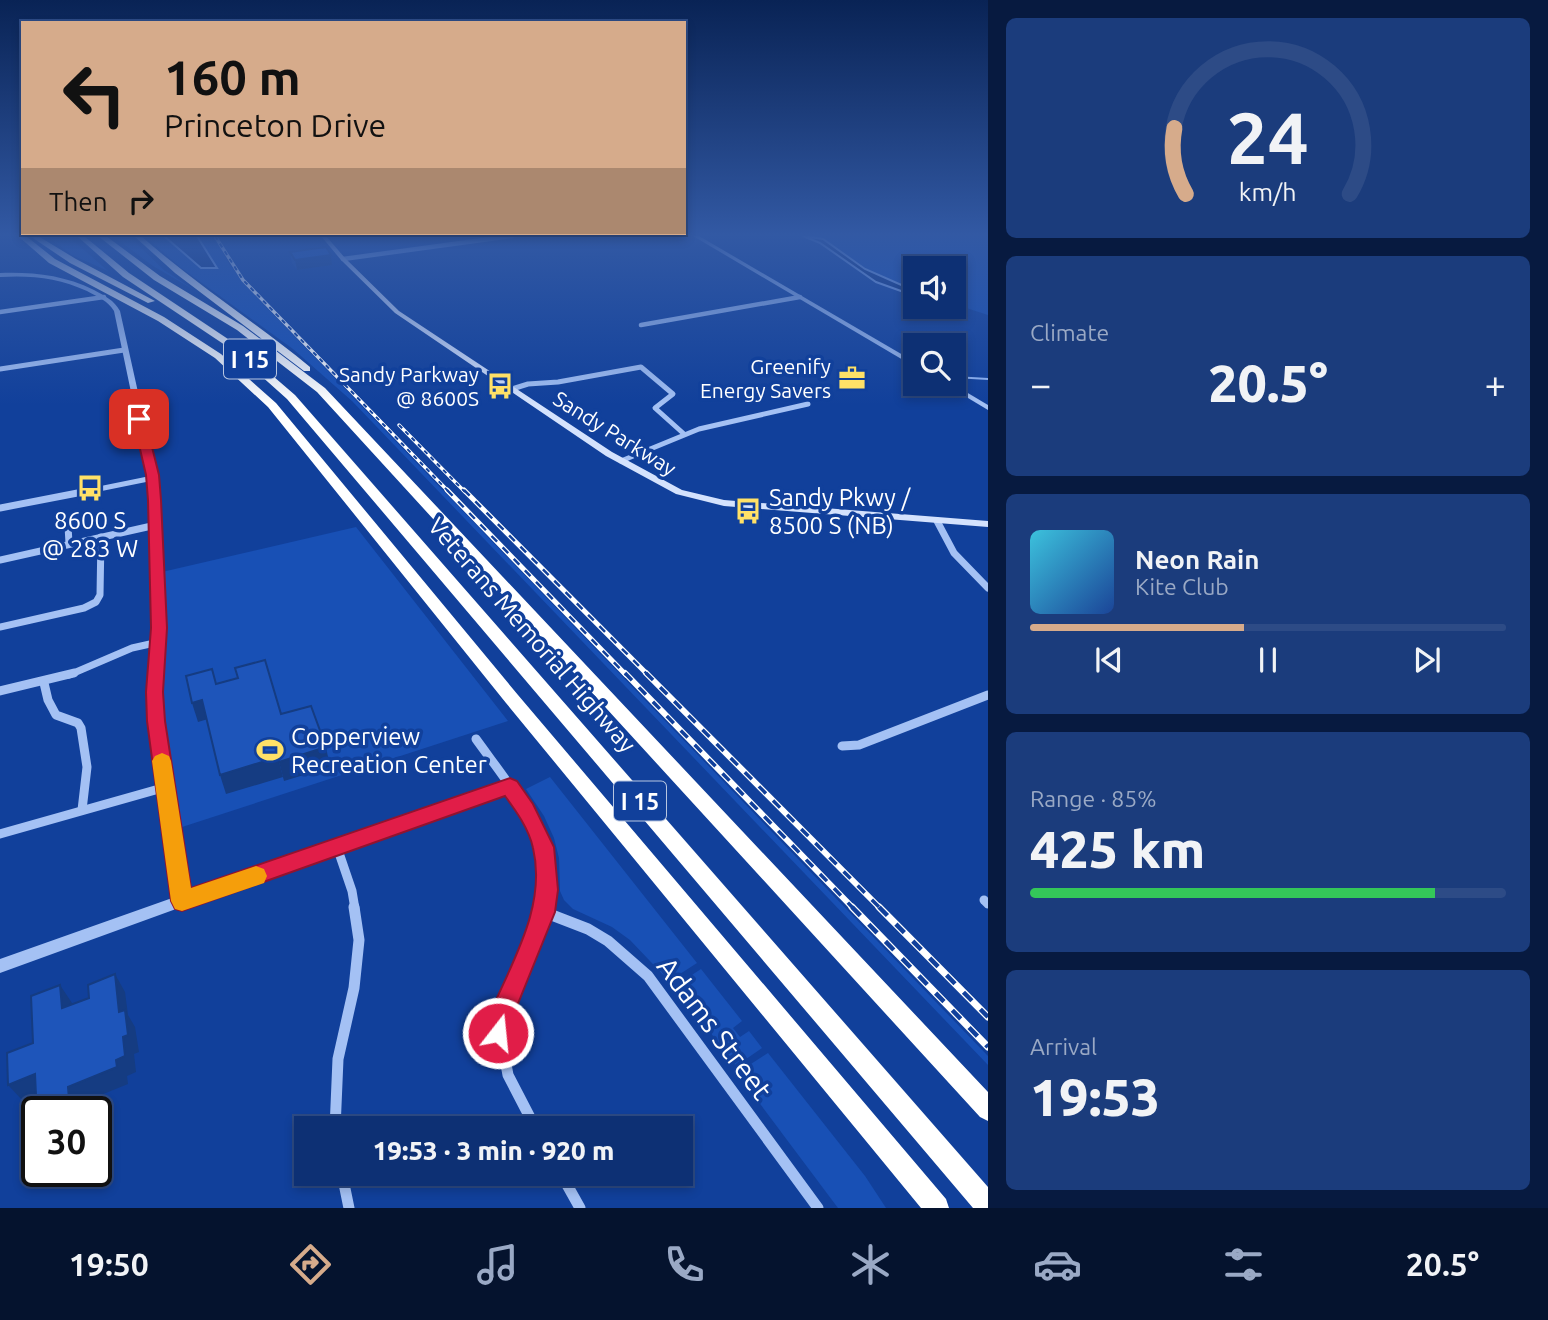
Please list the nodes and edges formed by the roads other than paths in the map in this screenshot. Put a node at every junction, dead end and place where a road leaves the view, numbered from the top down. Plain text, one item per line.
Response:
1 (93, 292) edge
2 (111, 292) edge
3 (135, 292) edge
4 (153, 292) edge
5 (180, 292) edge
6 (206, 292) edge
7 (377, 292) edge
8 (792, 292) edge
9 (138, 294) junction
10 (103, 297) junction
11 (800, 297) junction
12 (73, 302) junction
13 (74, 311) dead end
14 (3, 312) edge
15 (6, 321) dead end
16 (205, 325) junction
17 (641, 325) dead end
18 (124, 350) junction
19 (903, 358) edge
20 (230, 366) junction
21 (0, 369) edge
22 (512, 389) junction
23 (321, 390) junction
24 (966, 395) edge
25 (808, 404) dead end
26 (988, 408) edge
27 (684, 434) junction
28 (621, 461) junction
29 (153, 478) junction
30 (0, 508) edge
31 (937, 521) junction
32 (988, 524) edge
33 (156, 525) junction
34 (68, 526) dead end
35 (101, 537) junction
36 (69, 543) junction
37 (0, 560) edge
38 (988, 588) edge
39 (0, 627) edge
40 (159, 642) junction
41 (44, 683) junction
42 (0, 691) edge
43 (988, 695) edge
44 (476, 739) dead end
45 (842, 746) dead end
46 (510, 786) junction
47 (166, 787) junction
48 (82, 810) junction
49 (0, 834) edge
50 (337, 848) junction
51 (182, 901) junction
52 (544, 912) junction
53 (0, 967) edge
54 (988, 1109) edge
55 (336, 1116) edge
56 (529, 1116) edge
57 (344, 1186) edge
58 (568, 1186) edge
59 (988, 1206) edge
60 (349, 1208) edge
61 (580, 1208) edge
62 (818, 1208) edge
63 (937, 1208) edge

1 - 10 street
2 - 20 highway
3 - 9 highway
4 - 16 highway, Veterans Memorial Highway / I 15
5 - 23 highway, Veterans Memorial Highway / I 15
6 - 23 highway
7 - 22 main road, Sandy Parkway
8 - 11 street
9 - 16 highway
9 - 20 highway
10 - 12 street
10 - 18 street
11 - 17 street
11 - 19 street
12 - 13 street
12 - 14 street
14 - 15 street
16 - 59 highway, Veterans Memorial Highway / I 15
18 - 21 street
18 - 29 street
20 - 63 highway
22 - 27 street
22 - 28 main road, Sandy Parkway
23 - 54 highway, Veterans Memorial Highway / I 15
24 - 26 street
25 - 27 street
27 - 28 street
28 - 31 main road, Sandy Parkway
29 - 30 street
29 - 33 street
31 - 32 main road, Sandy Parkway
31 - 38 street
33 - 35 street
33 - 40 street
34 - 36 street
35 - 36 street
35 - 39 street
36 - 37 street
40 - 41 street
40 - 47 street
41 - 42 street
41 - 48 street
43 - 45 street
44 - 46 street
46 - 50 street
46 - 52 street
47 - 48 street
47 - 51 street
48 - 49 street
50 - 51 street
50 - 55 street
51 - 53 street
52 - 56 street
52 - 62 street, Adams Street
57 - 60 street
58 - 61 street

